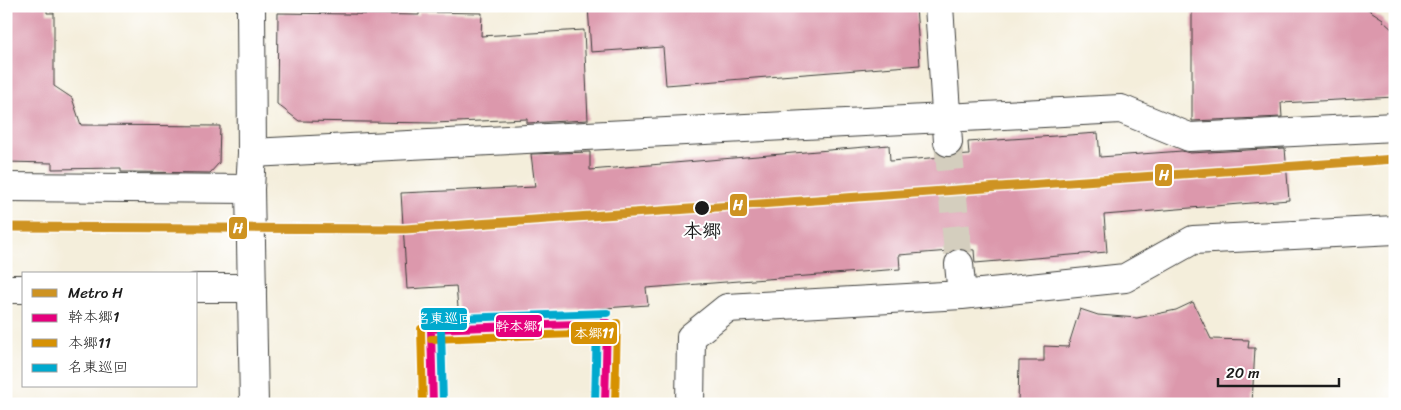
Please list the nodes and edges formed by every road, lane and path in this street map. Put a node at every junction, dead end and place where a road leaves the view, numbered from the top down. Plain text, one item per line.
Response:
1 (251, 6) edge
2 (939, 6) edge
3 (1395, 127) edge
4 (946, 130) junction
5 (252, 153) junction
6 (6, 187) edge
7 (250, 189) junction
8 (1395, 230) edge
9 (959, 264) tunnel mouth
10 (198, 288) edge
11 (252, 288) junction
12 (6, 289) edge
13 (22, 289) edge
14 (962, 295) junction
15 (254, 404) edge
16 (690, 404) edge

1 - 5 street
2 - 4 street
3 - 4 street
4 - 5 street
5 - 7 street
6 - 7 street
7 - 11 street
8 - 14 street
9 - 14 street
10 - 11 street
11 - 15 street
12 - 13 street
14 - 16 street

